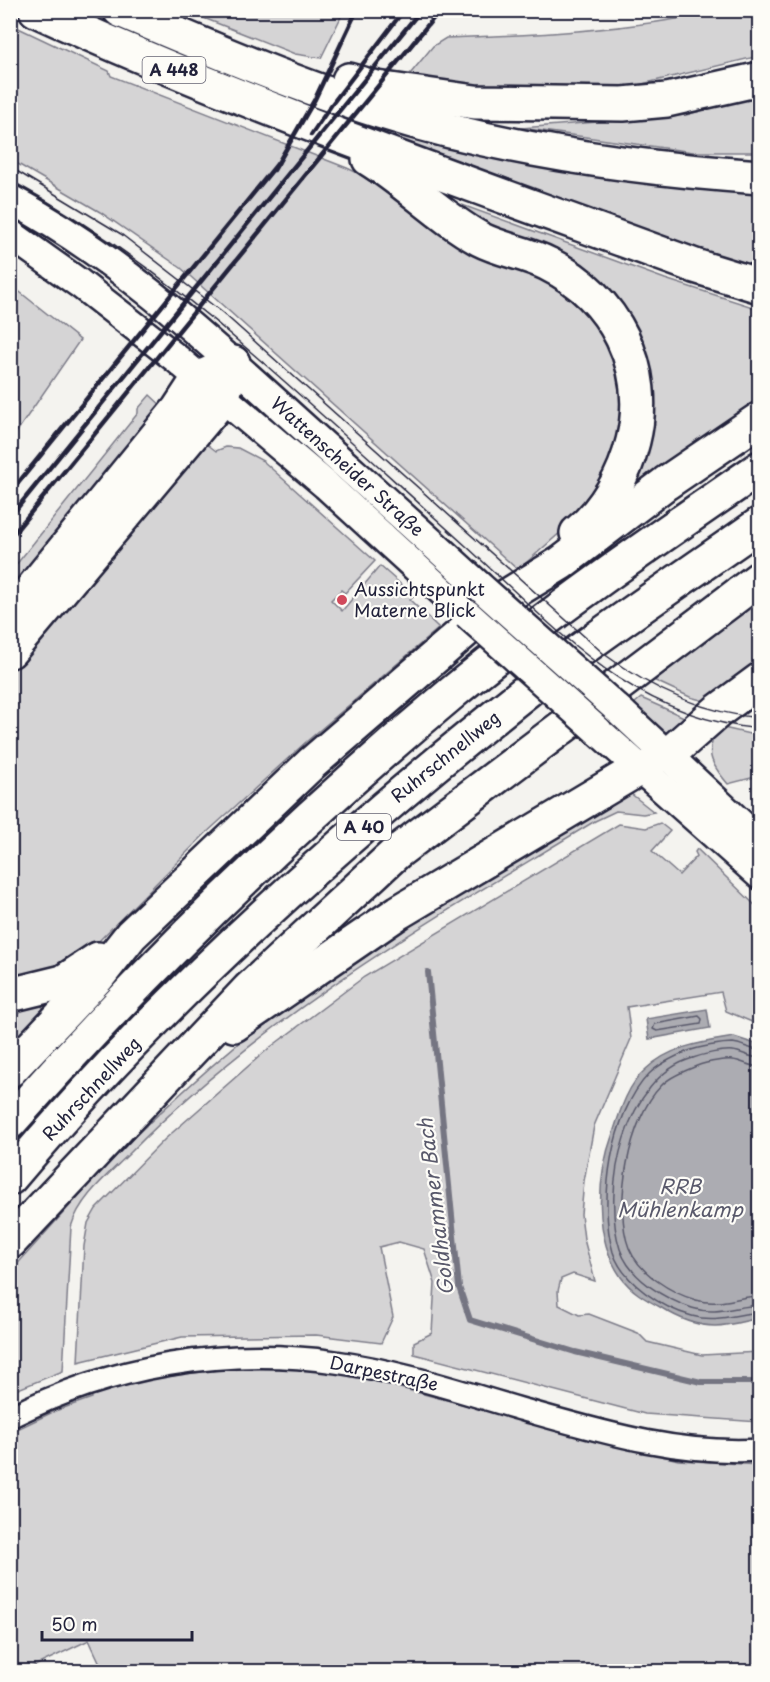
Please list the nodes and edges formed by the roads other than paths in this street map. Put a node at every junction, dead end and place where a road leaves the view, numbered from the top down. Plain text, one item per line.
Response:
1 (36, 10) edge
2 (120, 10) edge
3 (126, 10) edge
4 (759, 79) edge
5 (314, 125) junction
6 (759, 177) edge
7 (10, 200) edge
8 (10, 234) edge
9 (759, 286) edge
10 (233, 363) junction
11 (211, 388) junction
12 (759, 419) edge
13 (759, 468) edge
14 (759, 524) edge
15 (759, 578) edge
16 (490, 592) junction
17 (10, 616) edge
18 (10, 651) edge
19 (759, 680) edge
20 (654, 761) junction
21 (759, 842) edge
22 (759, 875) edge
23 (131, 935) junction
24 (10, 995) edge
25 (179, 1064) junction
26 (10, 1070) edge
27 (10, 1122) edge
28 (10, 1178) edge
29 (10, 1242) edge
30 (10, 1417) edge
31 (759, 1450) edge

1 - 5 highway, A 448
2 - 6 highway, A 448
3 - 4 highway
5 - 9 highway
5 - 16 highway
7 - 10 main road, Wattenscheider Straße
8 - 11 main road, Wattenscheider Straße
10 - 11 highway
10 - 16 main road, Wattenscheider Straße
11 - 17 highway
11 - 18 highway
11 - 20 main road, Wattenscheider Straße, bridge
12 - 16 highway
13 - 27 highway, Ruhrschnellweg / A 40
14 - 28 highway, Ruhrschnellweg / A 40
15 - 25 highway
16 - 20 main road, Wattenscheider Straße, bridge
16 - 23 highway
19 - 20 highway
20 - 21 main road, Wattenscheider Straße
20 - 22 main road, Wattenscheider Straße
20 - 25 highway
23 - 24 highway
23 - 26 highway
25 - 29 highway
30 - 31 street, Darpestraße

